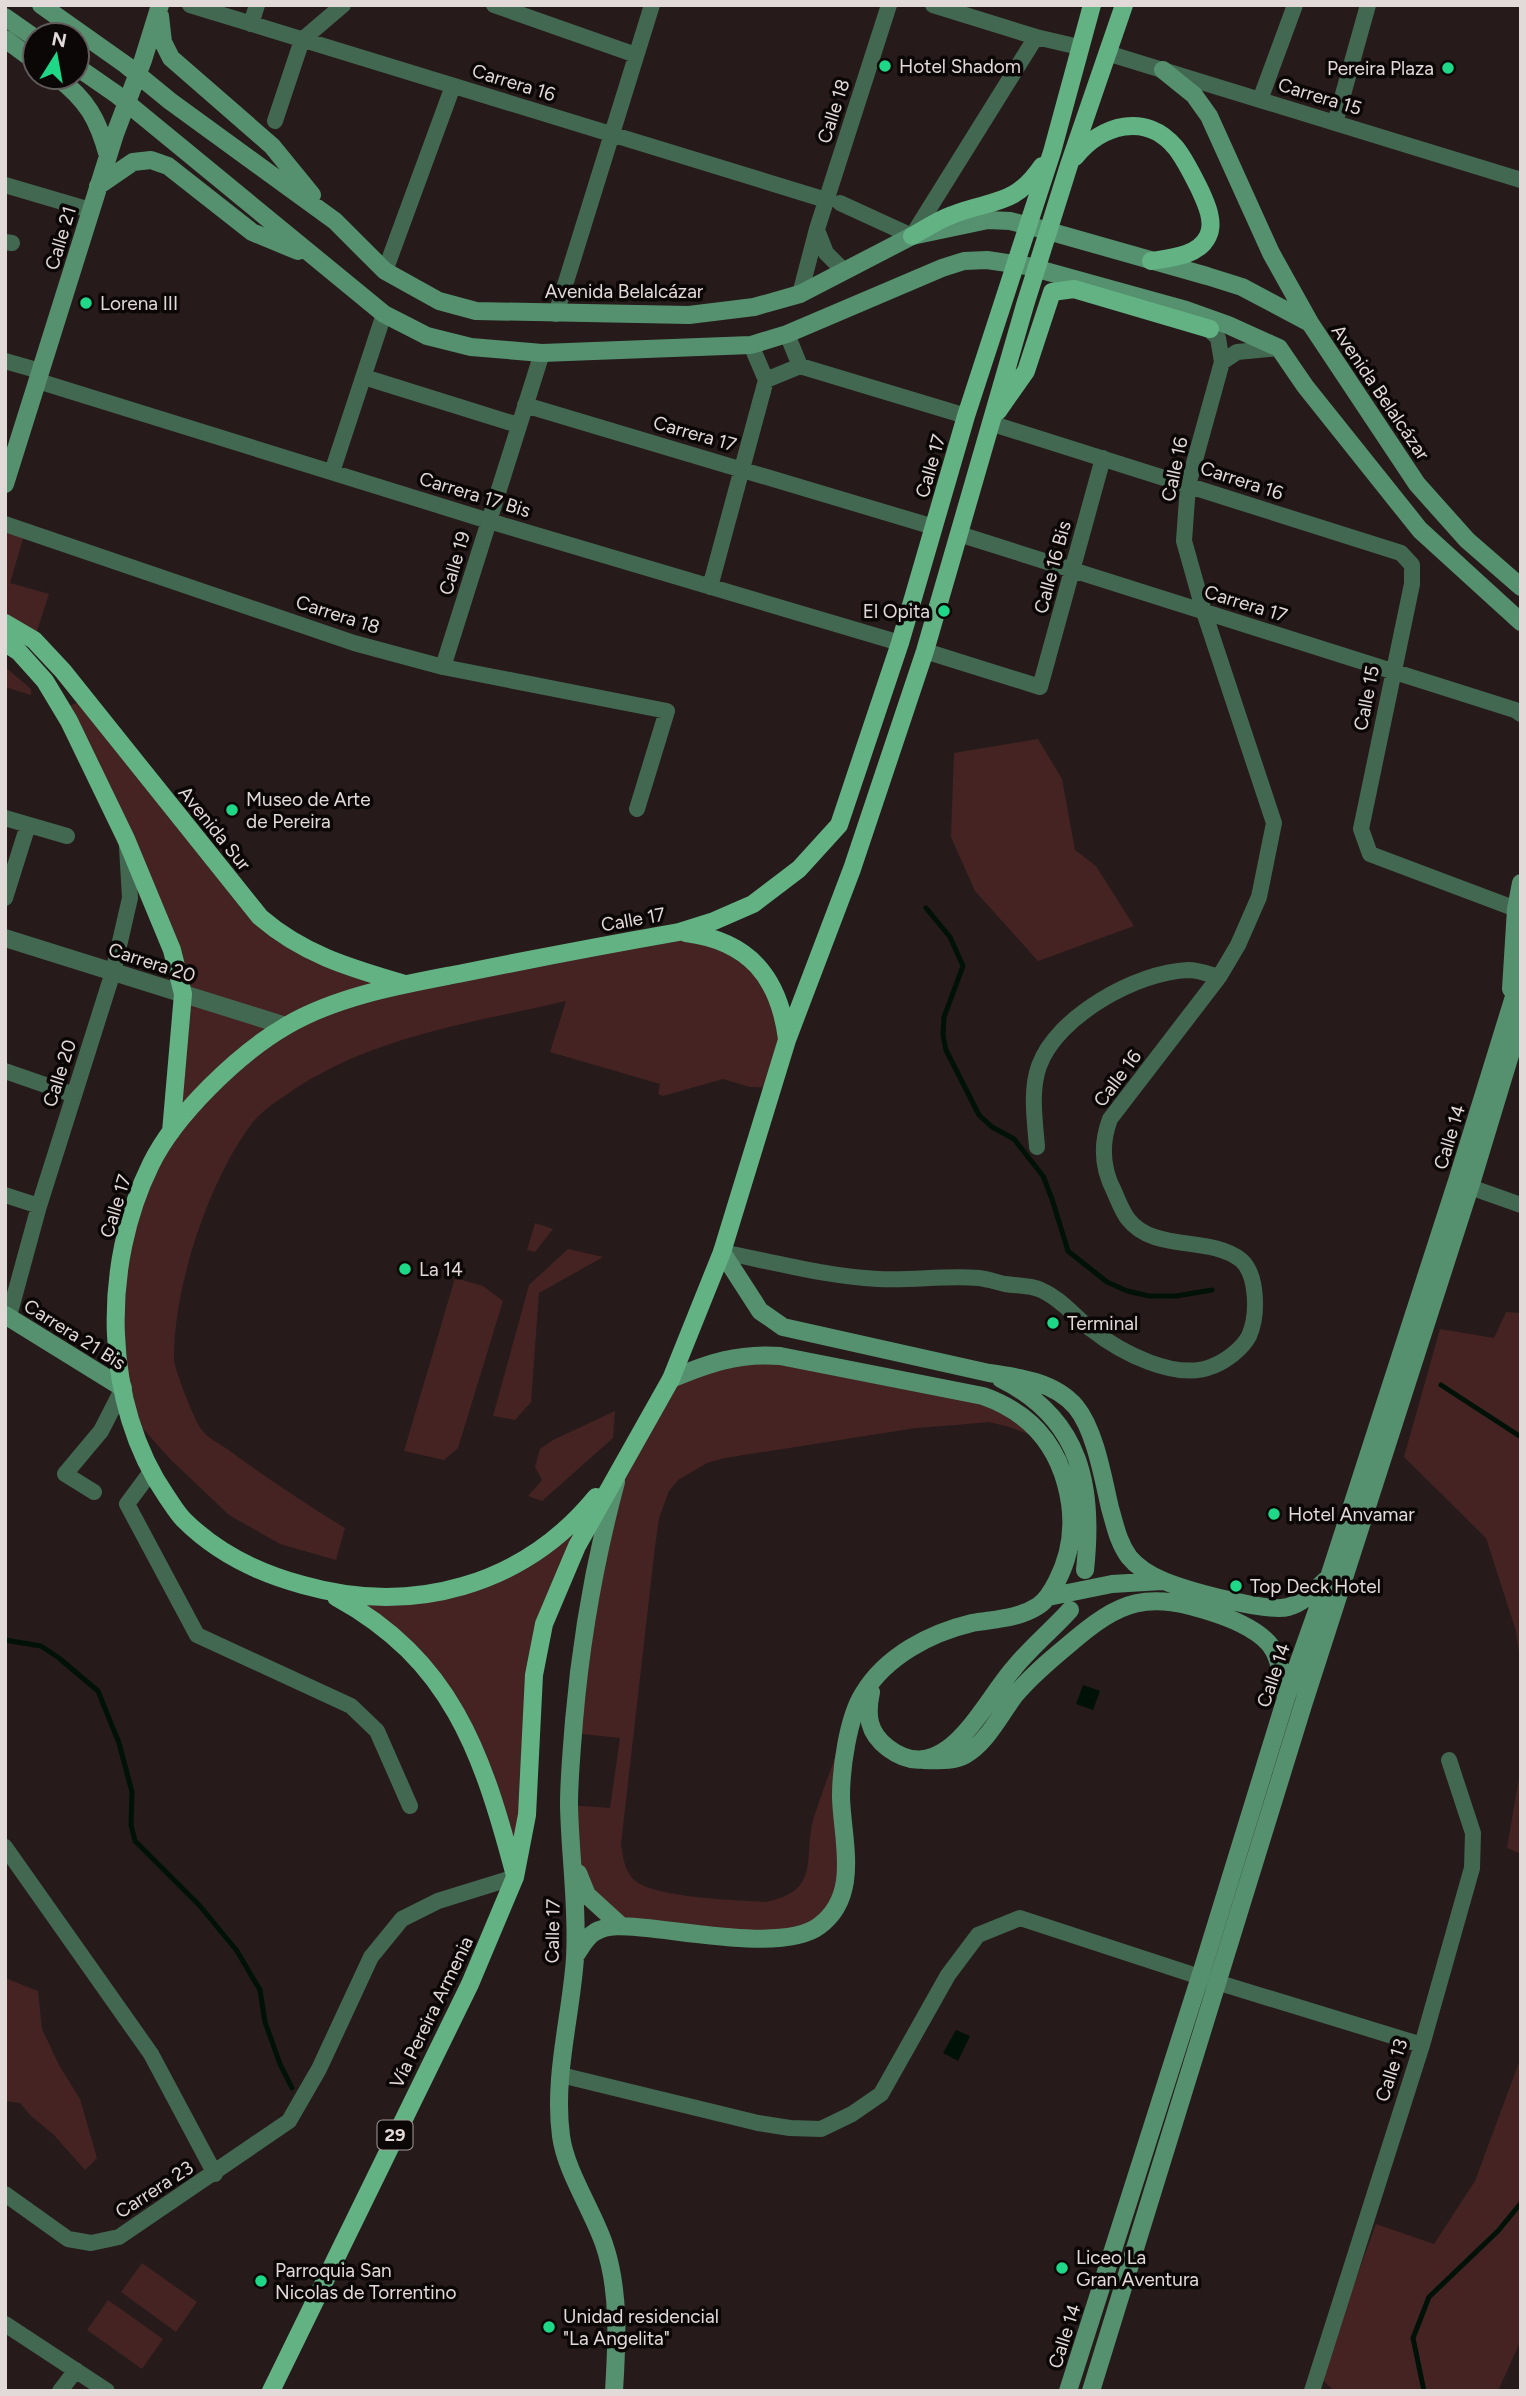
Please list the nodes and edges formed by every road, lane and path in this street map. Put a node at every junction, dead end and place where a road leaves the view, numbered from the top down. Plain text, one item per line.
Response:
1 (41, 5) edge
2 (160, 5) edge
3 (190, 5) edge
4 (257, 5) edge
5 (343, 5) edge
6 (494, 5) edge
7 (652, 5) edge
8 (889, 5) edge
9 (933, 5) edge
10 (1090, 5) edge
11 (1124, 5) edge
12 (1295, 5) edge
13 (1368, 5) edge
14 (5, 17) edge
15 (251, 24) junction
16 (21, 28) edge
17 (1035, 37) junction
18 (5, 39) edge
19 (302, 40) junction
20 (1079, 47) junction
21 (21, 51) edge
22 (1107, 53) junction
23 (636, 55) junction
24 (1163, 70) junction
25 (91, 77) edge
26 (453, 86) junction
27 (75, 91) edge
28 (1259, 100) junction
29 (275, 121) dead end
30 (1335, 123) junction
31 (612, 134) junction
32 (1052, 152) junction
33 (108, 156) junction
34 (1069, 165) junction
35 (1521, 180) edge
36 (5, 185) edge
37 (98, 186) junction
38 (833, 201) junction
39 (90, 210) junction
40 (335, 221) junction
41 (817, 229) junction
42 (912, 236) junction
43 (317, 259) junction
44 (1151, 261) junction
45 (385, 271) junction
46 (844, 271) junction
47 (800, 294) junction
48 (1186, 310) junction
49 (384, 314) junction
50 (555, 314) junction
51 (1310, 323) junction
52 (1210, 329) junction
53 (787, 334) junction
54 (751, 345) junction
55 (1279, 348) junction
56 (542, 353) junction
57 (5, 361) edge
58 (1222, 362) junction
59 (800, 366) junction
60 (39, 376) junction
61 (363, 377) junction
62 (766, 380) junction
63 (525, 405) junction
64 (966, 416) junction
65 (990, 423) junction
66 (518, 425) junction
67 (1103, 458) junction
68 (742, 468) junction
69 (332, 472) junction
70 (5, 484) edge
71 (1188, 485) junction
72 (489, 521) junction
73 (5, 524) edge
74 (934, 527) junction
75 (959, 534) junction
76 (1401, 553) joint
77 (1073, 571) junction
78 (710, 587) junction
79 (1521, 587) edge
80 (1204, 612) junction
81 (1521, 622) edge
82 (5, 623) edge
83 (5, 643) edge
84 (900, 643) junction
85 (925, 651) junction
86 (443, 667) junction
87 (1393, 670) junction
88 (1521, 714) edge
89 (637, 809) dead end
90 (5, 818) edge
91 (27, 825) junction
92 (67, 836) dead end
93 (127, 839) junction
94 (1521, 883) edge
95 (5, 898) edge
96 (1516, 909) junction
97 (679, 932) junction
98 (5, 938) edge
99 (113, 972) junction
100 (1521, 974) edge
101 (1219, 977) junction
102 (405, 984) junction
103 (183, 995) junction
104 (1515, 1016) edge
105 (286, 1026) junction
106 (787, 1040) junction
107 (5, 1071) edge
108 (74, 1095) junction
109 (171, 1132) junction
110 (1037, 1147) dead end
111 (1470, 1187) junction
112 (5, 1195) edge
113 (1521, 1205) edge
114 (39, 1206) junction
115 (722, 1252) junction
116 (7, 1316) edge
117 (989, 1373) junction
118 (671, 1379) junction
119 (123, 1388) junction
120 (621, 1466) junction
121 (150, 1473) junction
122 (94, 1492) dead end
123 (1085, 1570) dead end
124 (1329, 1577) junction
125 (1164, 1581) junction
126 (326, 1592) junction
127 (1048, 1597) junction
128 (1070, 1610) dead end
129 (1325, 1637) junction
130 (1304, 1647) junction
131 (1274, 1649) junction
132 (873, 1681) junction
133 (1286, 1698) junction
134 (923, 1760) junction
135 (1449, 1760) dead end
136 (411, 1806) dead end
137 (5, 1847) edge
138 (573, 1860) junction
139 (515, 1877) junction
140 (621, 1926) junction
141 (575, 1956) junction
142 (1209, 1980) junction
143 (1422, 2045) junction
144 (561, 2075) junction
145 (215, 2174) junction
146 (5, 2194) edge
147 (5, 2324) edge
148 (76, 2370) junction
149 (60, 2391) edge
150 (107, 2391) edge
151 (271, 2391) edge
152 (614, 2391) edge
153 (1068, 2391) edge
154 (1091, 2391) edge
155 (1312, 2391) edge

1 - 40 main road, Avenida Belalcázar
2 - 33 main road, Calle 21
2 - 40 main road
3 - 15 street, Carrera 16
4 - 15 street
5 - 19 street
6 - 23 street
7 - 23 street
8 - 38 street, Calle 18
9 - 17 street
10 - 20 main road, Calle 17
11 - 22 main road, Calle 17
12 - 28 street
13 - 30 street
14 - 16 main road
15 - 19 street, Carrera 16
17 - 20 street
17 - 42 street
18 - 21 main road
19 - 26 street, Carrera 16
19 - 29 street
20 - 32 main road, Calle 17
22 - 24 street, Carrera 15
22 - 34 main road, Calle 17
23 - 31 street
24 - 28 street, Carrera 15
24 - 51 main road
25 - 43 main road
26 - 31 street, Carrera 16
26 - 45 street
27 - 33 main road
28 - 30 street, Carrera 15
30 - 35 street, Carrera 15
31 - 38 street, Carrera 16
31 - 50 street
32 - 42 main road
32 - 64 main road, Calle 17
33 - 37 main road, Calle 21
34 - 44 main road
34 - 65 main road, Calle 17
36 - 39 street
37 - 39 main road, Calle 21
37 - 43 main road
38 - 41 street, Calle 18
38 - 42 street, Carrera 16
39 - 60 main road, Calle 21
40 - 45 main road, Avenida Belalcázar
41 - 46 street
41 - 47 street, Calle 18
42 - 44 main road, Avenida Belalcázar
42 - 46 main road, Avenida Belalcázar
43 - 49 main road
44 - 51 main road, Avenida Belalcázar
45 - 50 main road, Avenida Belalcázar
46 - 47 main road, Avenida Belalcázar
47 - 50 main road, Avenida Belalcázar
48 - 52 street
48 - 53 main road
48 - 55 main road
49 - 56 main road
49 - 61 street
51 - 79 main road, Avenida Belalcázar
52 - 58 street
52 - 65 main road
53 - 54 main road
53 - 59 street
54 - 56 main road
54 - 62 street
55 - 58 street
55 - 81 main road
56 - 63 street, Calle 19
57 - 60 street, Carrera 17 Bis
58 - 71 street, Calle 16
59 - 62 street
59 - 64 street
60 - 69 street, Carrera 17 Bis
60 - 70 main road, Calle 21
61 - 66 street
61 - 69 street
62 - 68 street
63 - 66 street, Calle 19
63 - 68 street, Carrera 17
64 - 74 main road, Calle 17
65 - 67 street, Carrera 16
65 - 75 main road, Calle 17
66 - 72 street, Calle 19
67 - 71 street, Carrera 16
67 - 77 street, Calle 16 Bis
68 - 74 street, Carrera 17
68 - 78 street
69 - 72 street, Carrera 17 Bis
71 - 76 street, Carrera 16
71 - 80 street, Calle 16
72 - 78 street, Carrera 17 Bis
72 - 86 street, Calle 19
73 - 86 street, Carrera 18
74 - 84 main road, Calle 17
75 - 77 street, Carrera 17
75 - 85 main road, Calle 17
76 - 87 street, Calle 15
77 - 80 street, Carrera 17
77 - 85 street, Calle 16 Bis
78 - 84 street, Carrera 17 Bis
80 - 87 street, Carrera 17
80 - 101 street, Calle 16
82 - 102 main road, Avenida Sur
83 - 93 main road
84 - 97 main road, Calle 17
85 - 106 main road, Calle 17
86 - 89 street, Carrera 18
87 - 88 street, Carrera 17
87 - 96 street, Calle 15
90 - 91 street
91 - 92 street
91 - 95 street
93 - 99 street, Calle 20
93 - 103 main road
94 - 96 main road
96 - 104 main road
97 - 102 main road, Calle 17
97 - 106 main road
98 - 99 street, Carrera 20
99 - 103 street, Carrera 20
99 - 108 street, Calle 20
100 - 104 main road, Calle 14
101 - 110 street
101 - 115 street, Calle 16
102 - 105 main road, Calle 17
103 - 105 street, Carrera 20
103 - 109 main road
104 - 111 main road, Calle 14
104 - 124 main road, Calle 14
105 - 109 main road, Calle 17
106 - 115 main road, Calle 17
107 - 108 street
108 - 114 street, Calle 20
109 - 119 main road, Calle 17
111 - 113 street
111 - 129 main road, Calle 14
112 - 114 street
114 - 116 street, Calle 20
115 - 117 main road
115 - 118 main road, Calle 17
116 - 119 main road, Carrera 21 Bis
117 - 123 main road
117 - 125 main road
118 - 120 main road, Calle 17
118 - 127 main road
119 - 121 main road, Calle 17
119 - 122 street
120 - 126 main road, Calle 17
120 - 138 main road, Calle 17
120 - 139 main road, Calle 17 / 29
121 - 126 main road, Calle 17
121 - 136 street
124 - 125 main road
124 - 130 main road, Calle 14
125 - 127 main road
126 - 139 main road, Calle 17
127 - 132 main road
128 - 134 main road
129 - 130 main road
129 - 142 main road, Calle 14
130 - 131 main road
130 - 133 main road, Calle 14
131 - 133 main road
131 - 134 main road
132 - 134 main road
132 - 140 main road
133 - 142 main road, Calle 14
135 - 143 street, Calle 13
137 - 145 street
138 - 140 main road
138 - 141 main road, Calle 17
139 - 145 street, Carrera 23
139 - 151 main road, Vía Pereira Armenia / 29
140 - 141 main road
141 - 144 main road, Calle 17
142 - 143 street
142 - 144 street
142 - 153 main road, Calle 14
142 - 154 main road, Calle 14
143 - 155 street, Calle 13
144 - 152 main road, Calle 17
145 - 146 street, Carrera 23
147 - 148 street
148 - 149 street
148 - 150 street

